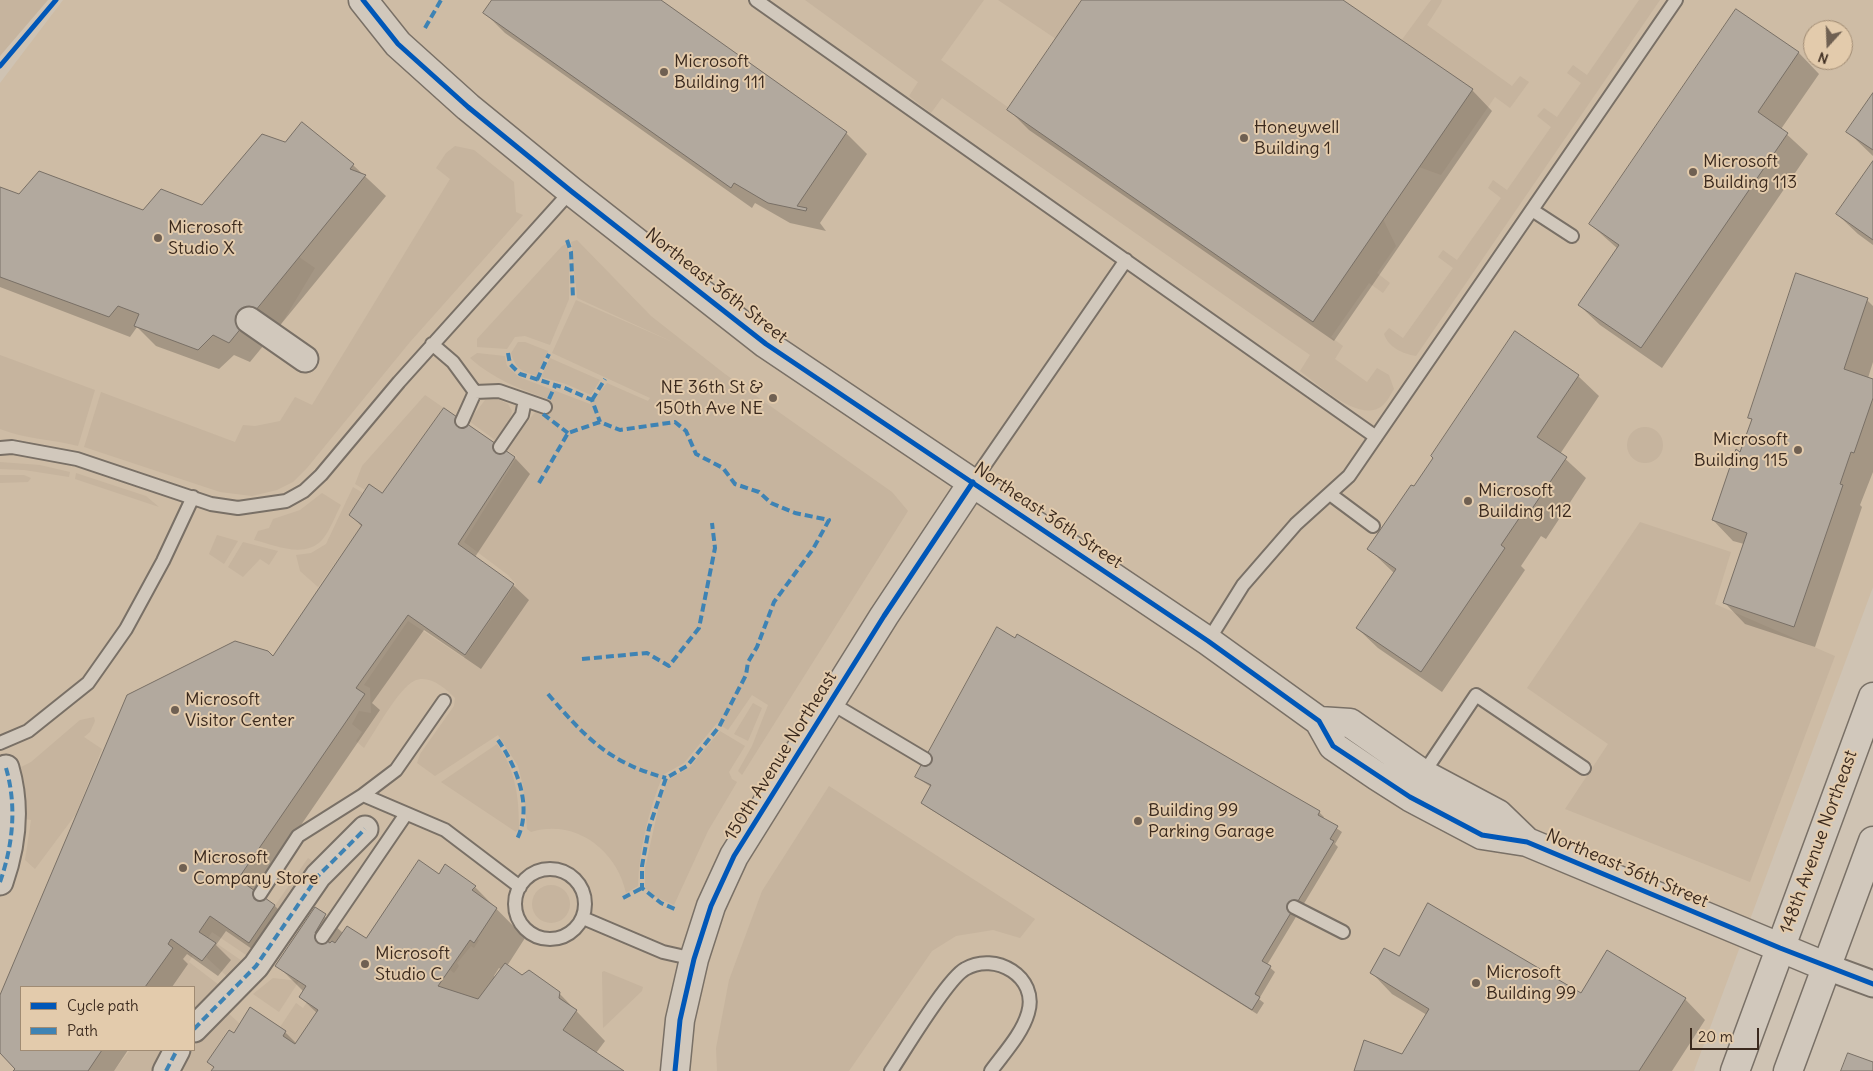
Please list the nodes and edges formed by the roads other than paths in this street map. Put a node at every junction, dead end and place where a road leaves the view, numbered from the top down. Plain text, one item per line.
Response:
1 (363, 0) edge
2 (756, 0) edge
3 (1676, 0) edge
4 (571, 191) junction
5 (1532, 210) junction
6 (1572, 236) dead end
7 (1126, 260) junction
8 (249, 320) dead end
9 (432, 344) junction
10 (305, 359) dead end
11 (475, 392) junction
12 (525, 400) junction
13 (545, 407) dead end
14 (462, 421) dead end
15 (1376, 437) junction
16 (500, 447) dead end
17 (0, 448) edge
18 (973, 482) junction
19 (1330, 494) junction
20 (193, 497) junction
21 (1373, 526) dead end
22 (1208, 640) junction
23 (1873, 697) edge
24 (444, 701) dead end
25 (831, 703) junction
26 (1319, 721) junction
27 (0, 742) edge
28 (925, 759) dead end
29 (6, 768) dead end
30 (1584, 768) dead end
31 (1424, 774) junction
32 (363, 795) junction
33 (406, 814) junction
34 (365, 828) dead end
35 (1873, 841) edge
36 (1527, 842) junction
37 (0, 882) edge
38 (520, 887) junction
39 (260, 894) dead end
40 (1294, 907) dead end
41 (582, 918) junction
42 (1343, 932) dead end
43 (322, 937) dead end
44 (1780, 948) junction
45 (694, 959) junction
46 (1827, 967) junction
47 (1873, 984) edge
48 (195, 1028) edge
49 (176, 1051) edge
50 (166, 1071) edge
51 (675, 1071) edge
52 (891, 1071) edge
53 (991, 1071) edge
54 (1735, 1071) edge
55 (1788, 1071) edge

1 - 4 street, Northeast 36th Street
2 - 7 lane
3 - 5 lane
4 - 9 lane
4 - 18 street, Northeast 36th Street
5 - 6 lane
5 - 15 lane
7 - 15 lane
7 - 18 lane
8 - 10 street
9 - 11 lane
9 - 20 lane
11 - 12 lane
11 - 14 lane
12 - 13 lane
12 - 16 lane
15 - 19 lane
17 - 20 lane
18 - 22 street, Northeast 36th Street
18 - 25 street, 150th Avenue Northeast
19 - 21 lane
19 - 22 lane
20 - 27 lane
22 - 26 street, Northeast 36th Street
23 - 44 street, 148th Avenue Northeast
24 - 32 lane
25 - 28 lane
25 - 45 street, 150th Avenue Northeast
26 - 31 street, Northeast 36th Street
26 - 36 street, Northeast 36th Street
29 - 37 street
30 - 31 lane
31 - 36 street, Northeast 36th Street
32 - 33 lane
32 - 39 lane
33 - 38 lane
33 - 43 lane
34 - 48 street
35 - 46 street
36 - 44 street, Northeast 36th Street
38 - 41 lane
38 - 41 lane
40 - 42 lane
41 - 45 lane
44 - 46 street, Northeast 36th Street
44 - 54 street, 148th Avenue Northeast
45 - 51 street, 150th Avenue Northeast
46 - 47 street
46 - 55 street
49 - 50 street
52 - 53 lane

